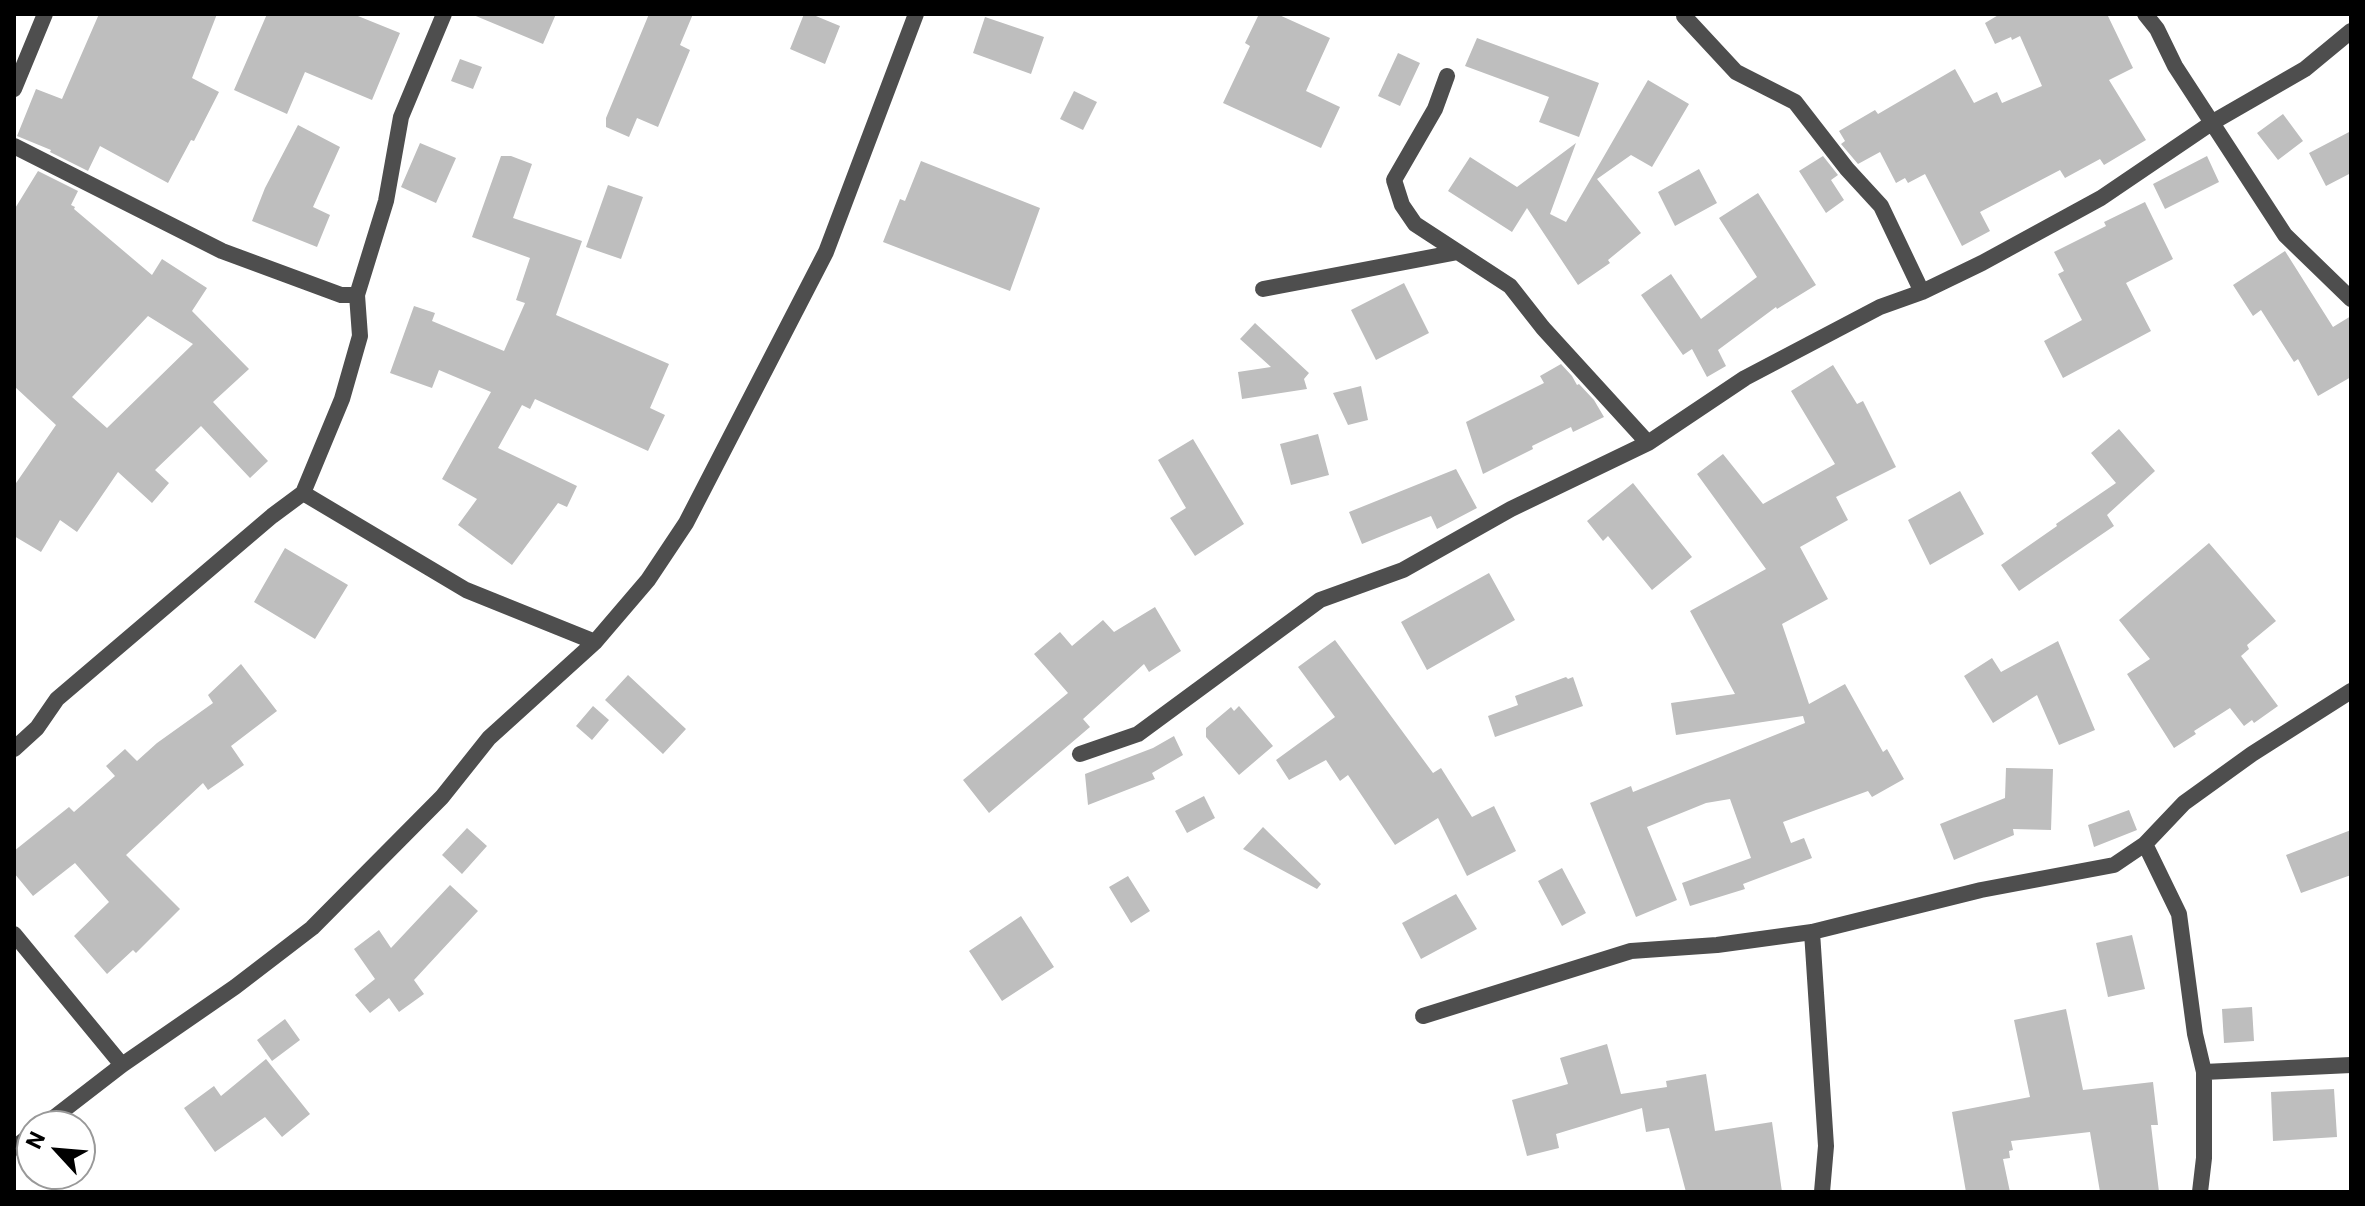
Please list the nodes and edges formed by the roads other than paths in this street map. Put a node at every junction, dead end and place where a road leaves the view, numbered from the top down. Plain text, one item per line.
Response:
1 (45, 14) edge
2 (916, 14) edge
3 (2145, 14) edge
4 (443, 15) edge
5 (1684, 16) edge
6 (2351, 31) edge
7 (1447, 76) dead end
8 (14, 89) edge
9 (2213, 122) junction
10 (14, 146) edge
11 (1458, 252) junction
12 (1263, 289) dead end
13 (1922, 292) junction
14 (357, 295) junction
15 (2351, 299) edge
16 (1648, 443) junction
17 (303, 493) junction
18 (595, 642) junction
19 (2351, 691) edge
20 (14, 749) edge
21 (1080, 754) dead end
22 (2145, 844) junction
23 (1812, 932) junction
24 (14, 934) edge
25 (1423, 1016) dead end
26 (122, 1065) junction
27 (2351, 1065) edge
28 (2204, 1072) junction
29 (64, 1110) edge
30 (1822, 1192) edge
31 (2200, 1192) edge

1 - 8 street
2 - 18 street
3 - 9 street
4 - 14 street
5 - 13 street
6 - 9 street
7 - 11 street
9 - 13 street
9 - 15 street
10 - 14 street
11 - 12 street
11 - 16 street
13 - 16 street
14 - 17 street
16 - 21 street
17 - 18 street
17 - 20 street
18 - 26 street
19 - 22 street
22 - 23 street
22 - 28 street
23 - 25 street
23 - 30 street
24 - 26 street
26 - 29 street
27 - 28 street
28 - 31 street

